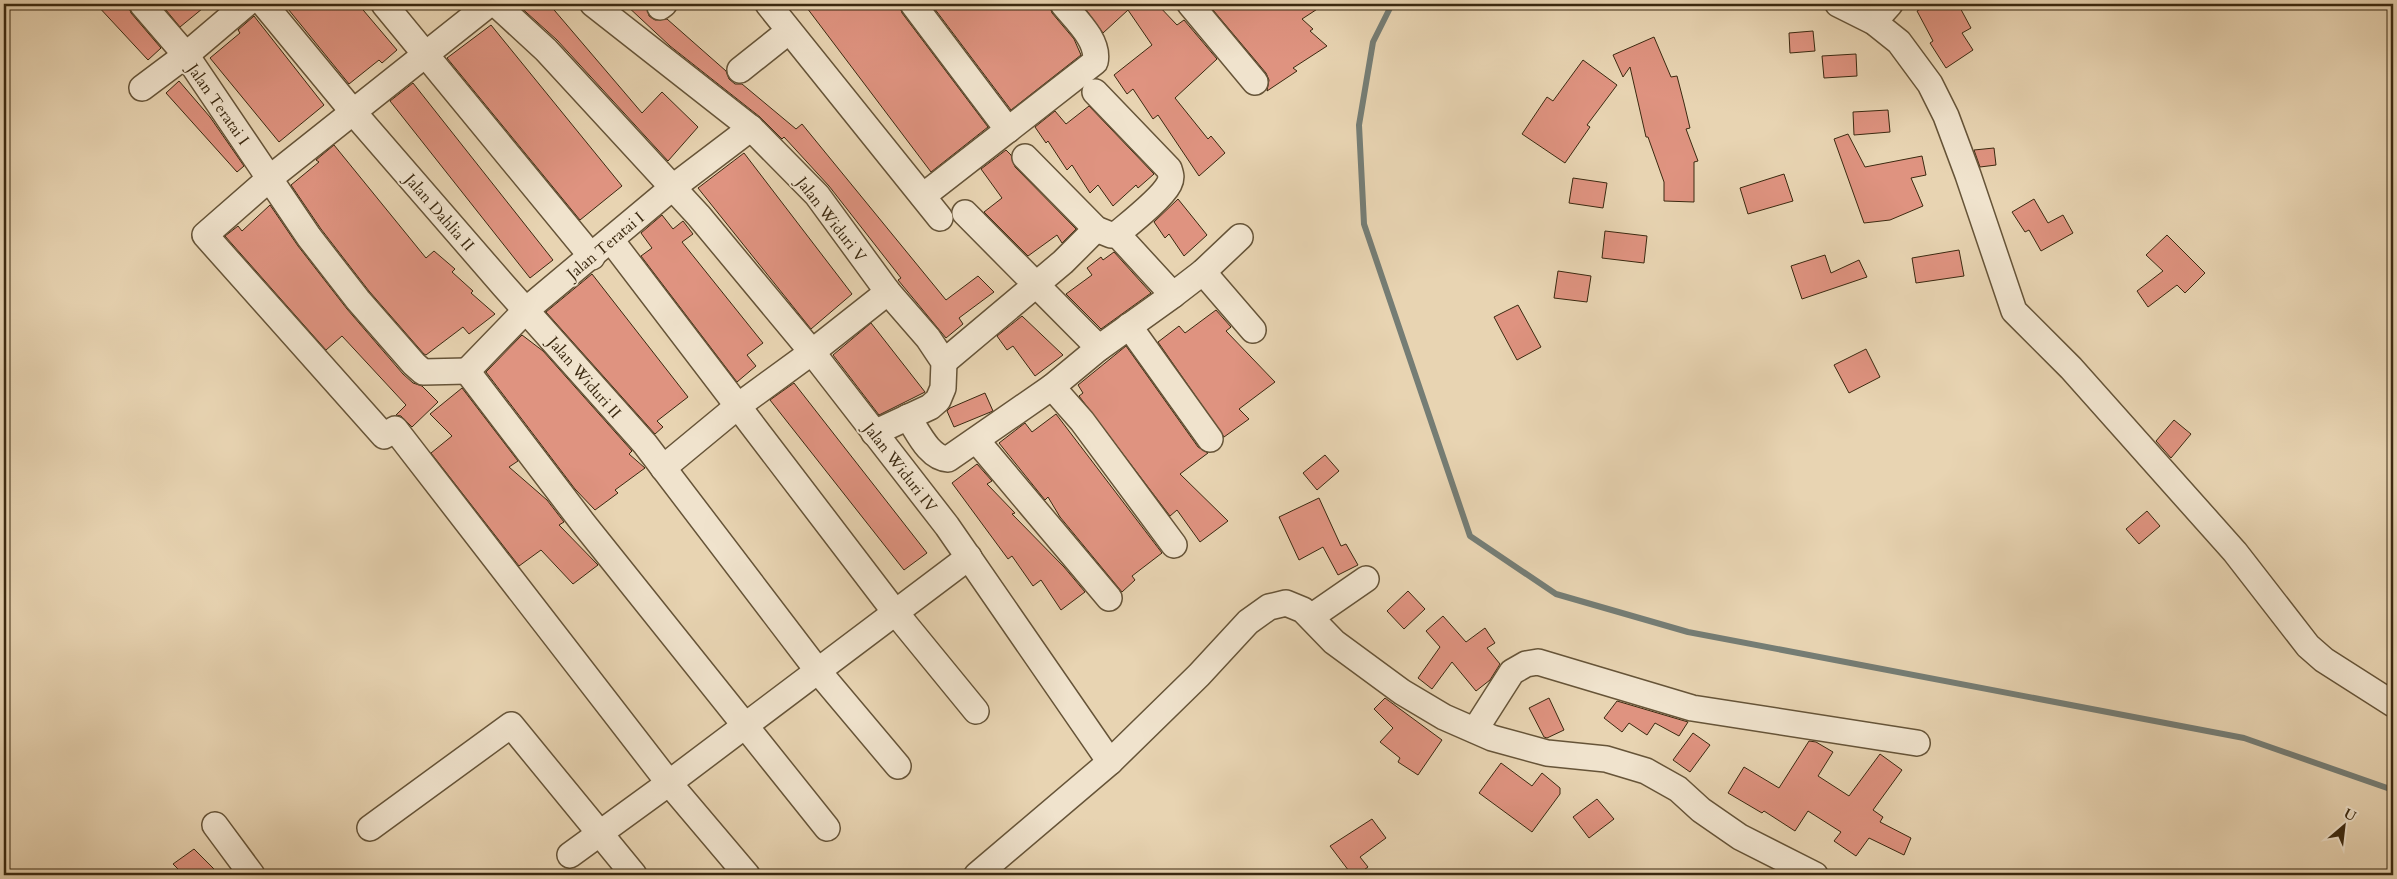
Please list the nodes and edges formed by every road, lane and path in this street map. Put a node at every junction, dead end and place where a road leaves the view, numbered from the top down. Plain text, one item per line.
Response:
1 (142, 4) edge
2 (246, 4) edge
3 (264, 4) edge
4 (384, 4) edge
5 (489, 4) edge
6 (496, 4) edge
7 (593, 4) edge
8 (768, 4) edge
9 (913, 4) edge
10 (1063, 4) edge
11 (1838, 4) edge
12 (1890, 4) edge
13 (1193, 5) edge
14 (1874, 22) junction
15 (789, 31) junction
16 (428, 54) junction
17 (186, 55) junction
18 (740, 70) dead end
19 (1255, 82) dead end
20 (142, 88) dead end
21 (1095, 92) dead end
22 (354, 113) junction
23 (751, 128) junction
24 (1008, 130) junction
25 (1025, 157) dead end
26 (270, 178) junction
27 (672, 188) junction
28 (923, 196) junction
29 (965, 213) dead end
30 (940, 218) dead end
31 (1107, 232) junction
32 (1240, 237) dead end
33 (611, 240) junction
34 (592, 257) junction
35 (1203, 272) junction
36 (1035, 285) junction
37 (888, 292) junction
38 (1173, 295) junction
39 (526, 310) junction
40 (1129, 326) junction
41 (1253, 330) dead end
42 (1099, 348) junction
43 (812, 352) junction
44 (944, 362) junction
45 (467, 371) junction
46 (1052, 387) junction
47 (738, 406) junction
48 (908, 417) junction
49 (874, 433) junction
50 (1210, 439) dead end
51 (977, 441) junction
52 (663, 468) junction
53 (1174, 545) dead end
54 (969, 557) junction
55 (1366, 579) dead end
56 (1109, 598) dead end
57 (895, 612) junction
58 (1311, 617) junction
59 (818, 671) junction
60 (2393, 704) edge
61 (976, 711) dead end
62 (746, 725) junction
63 (1475, 730) junction
64 (1917, 743) dead end
65 (1110, 762) junction
66 (898, 766) dead end
67 (669, 783) junction
68 (215, 825) dead end
69 (370, 828) dead end
70 (827, 828) dead end
71 (600, 833) junction
72 (570, 855) dead end
73 (252, 875) edge
74 (634, 875) edge
75 (747, 875) edge
76 (977, 875) edge
77 (1815, 875) edge

1 - 17 street, Jalan Teratai I
2 - 17 street
3 - 22 street, Jalan Dahlia II
4 - 16 street
5 - 16 street
6 - 27 street, Jalan Widuri IV
7 - 23 street, Jalan Widuri V
8 - 15 street
9 - 24 street
10 - 24 street
11 - 14 street
12 - 14 street
13 - 19 street
14 - 60 street
15 - 18 street
15 - 28 street
16 - 22 street
16 - 34 street
17 - 20 street
17 - 26 street, Jalan Teratai I
21 - 31 street
22 - 26 street
22 - 39 street, Jalan Dahlia II
23 - 27 street, Jalan Teratai I
23 - 37 street, Jalan Widuri V
24 - 28 street
25 - 31 street
26 - 45 street, Jalan Teratai I
26 - 67 street
27 - 33 street, Jalan Teratai I
27 - 43 street, Jalan Widuri IV
28 - 30 street
29 - 36 street
31 - 36 street
31 - 38 street
32 - 35 street
33 - 34 street, Jalan Teratai I
33 - 47 street
34 - 39 street, Jalan Teratai I
35 - 38 street
35 - 41 street
36 - 42 street
36 - 44 street
37 - 43 street
37 - 44 street, Jalan Widuri V
38 - 40 street
39 - 45 street, Jalan Teratai I
39 - 52 street, Jalan Widuri II
40 - 42 street
40 - 50 street
42 - 46 street
43 - 47 street
43 - 49 street, Jalan Widuri IV
44 - 48 street
45 - 62 street
46 - 51 street
46 - 53 street
47 - 52 street
47 - 57 street
48 - 49 street
48 - 51 street
49 - 54 street, Jalan Widuri IV
51 - 56 street
52 - 59 street, Jalan Widuri II
54 - 57 street
54 - 65 street, Jalan Widuri IV
55 - 58 street
57 - 59 street
57 - 61 street
58 - 63 street
58 - 65 street
59 - 62 street
59 - 66 street, Jalan Widuri II
62 - 67 street
62 - 70 street
63 - 64 street
63 - 77 street
65 - 76 street
67 - 71 street
67 - 75 street
68 - 73 street
69 - 71 street
71 - 72 street
71 - 74 street

